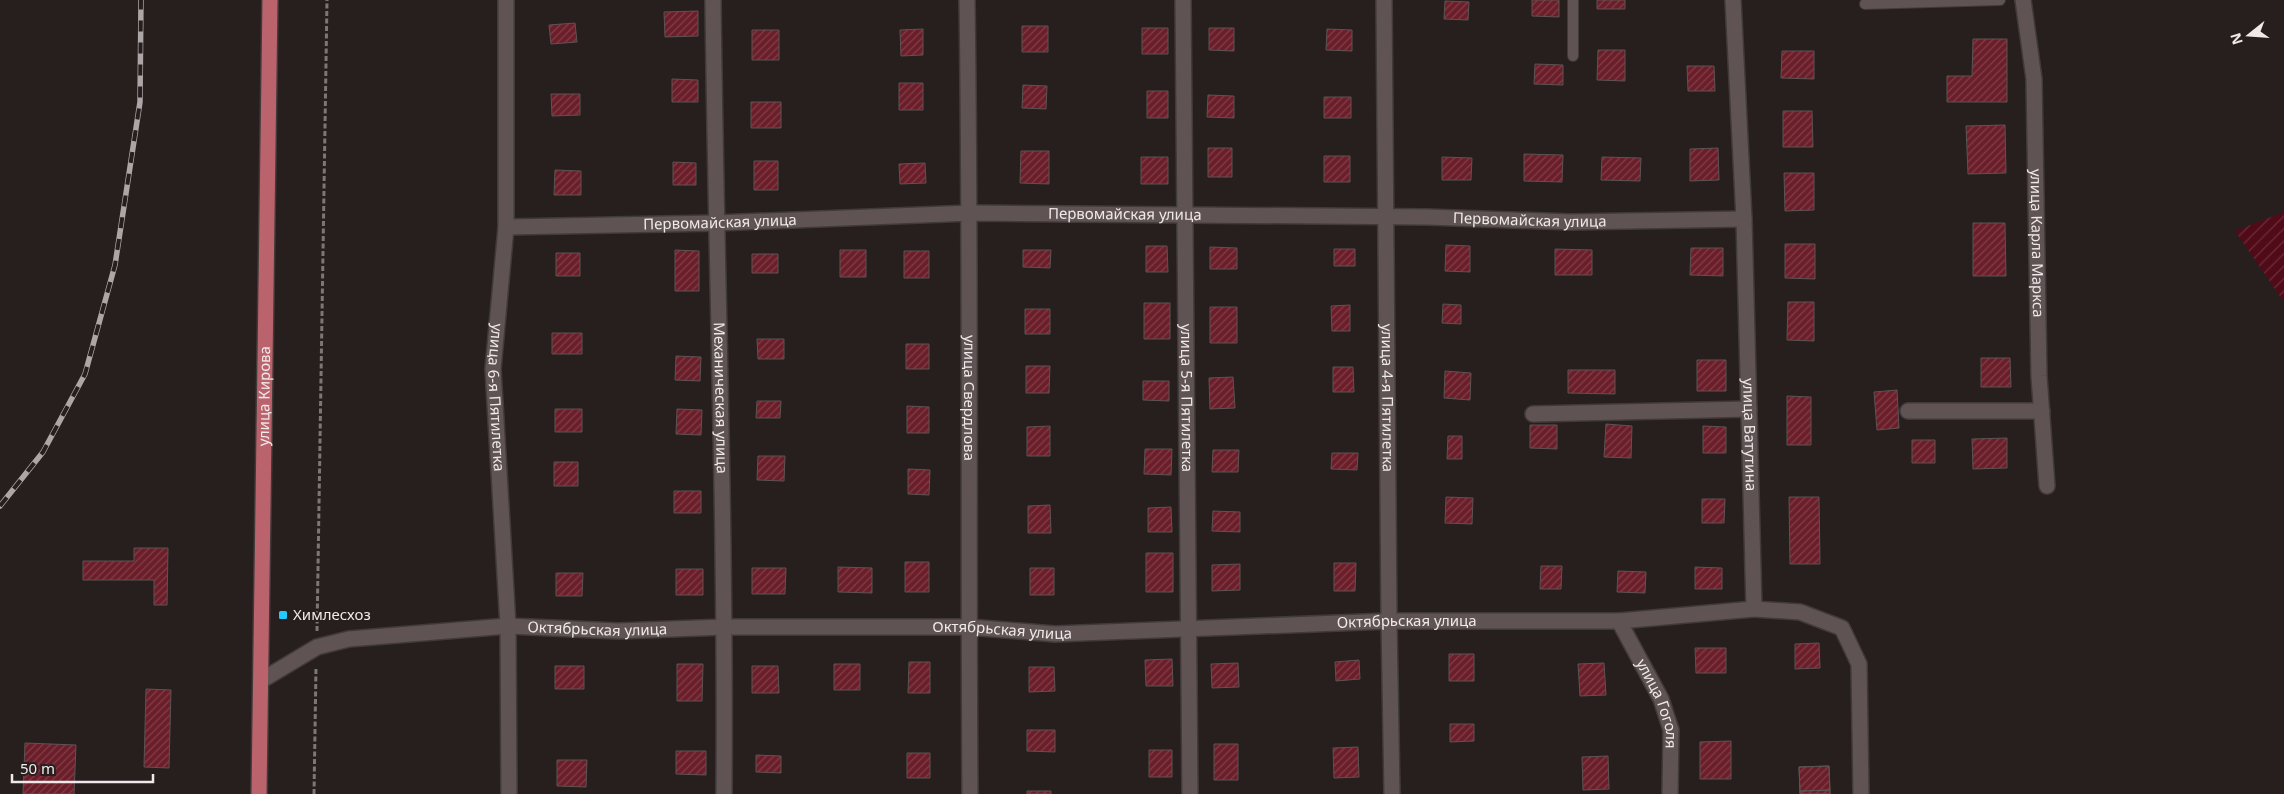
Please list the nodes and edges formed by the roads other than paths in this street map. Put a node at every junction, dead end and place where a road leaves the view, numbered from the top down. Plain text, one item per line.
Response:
1 (270, 0) edge
2 (506, 0) edge
3 (714, 0) edge
4 (968, 0) edge
5 (1183, 0) edge
6 (1384, 0) edge
7 (1573, 0) edge
8 (1733, 0) edge
9 (2000, 0) edge
10 (2023, 0) edge
11 (1865, 4) dead end
12 (1573, 56) dead end
13 (971, 213) junction
14 (1185, 214) junction
15 (1386, 217) junction
16 (1744, 219) junction
17 (716, 223) junction
18 (506, 227) junction
19 (1749, 409) junction
20 (1908, 411) dead end
21 (2042, 411) junction
22 (1533, 414) dead end
23 (2047, 486) dead end
24 (1754, 610) junction
25 (1619, 621) junction
26 (1389, 622) junction
27 (508, 626) junction
28 (725, 627) junction
29 (968, 627) junction
30 (1189, 630) junction
31 (262, 680) junction
32 (259, 794) edge
33 (509, 794) edge
34 (724, 794) edge
35 (970, 794) edge
36 (1190, 794) edge
37 (1392, 794) edge
38 (1670, 794) edge
39 (1861, 794) edge

1 - 31 main road, улица Кирова
2 - 18 street, улица 6-я Пятилетка
3 - 17 street, Механическая улица
4 - 13 street, улица Свердлова
5 - 14 street, улица 5-я Пятилетка
6 - 15 street, улица 4-я Пятилетка
7 - 12 lane
8 - 16 street, улица Ватутина
9 - 11 lane
10 - 21 street, улица Карла Маркса
13 - 14 street, Первомайская улица
13 - 17 street, Первомайская улица
13 - 29 street, улица Свердлова
14 - 15 street, Первомайская улица
14 - 30 street, улица 5-я Пятилетка
15 - 16 street, Первомайская улица
15 - 26 street, улица 4-я Пятилетка
16 - 19 street, улица Ватутина
17 - 18 street, Первомайская улица
17 - 28 street, Механическая улица
18 - 27 street, улица 6-я Пятилетка
19 - 22 street
19 - 24 street, улица Ватутина
20 - 21 street
21 - 23 street, улица Карла Маркса
24 - 25 street, Октябрьская улица
24 - 39 street
25 - 26 street, Октябрьская улица
25 - 38 street, улица Гоголя
26 - 30 street, Октябрьская улица
26 - 37 street, улица 4-я Пятилетка
27 - 28 street, Октябрьская улица
27 - 31 street, Октябрьская улица
27 - 33 street, улица 6-я Пятилетка
28 - 29 street, Октябрьская улица
28 - 34 street, Механическая улица
29 - 30 street, Октябрьская улица
29 - 35 street, улица Свердлова
30 - 36 street, улица 5-я Пятилетка
31 - 32 main road, улица Кирова

